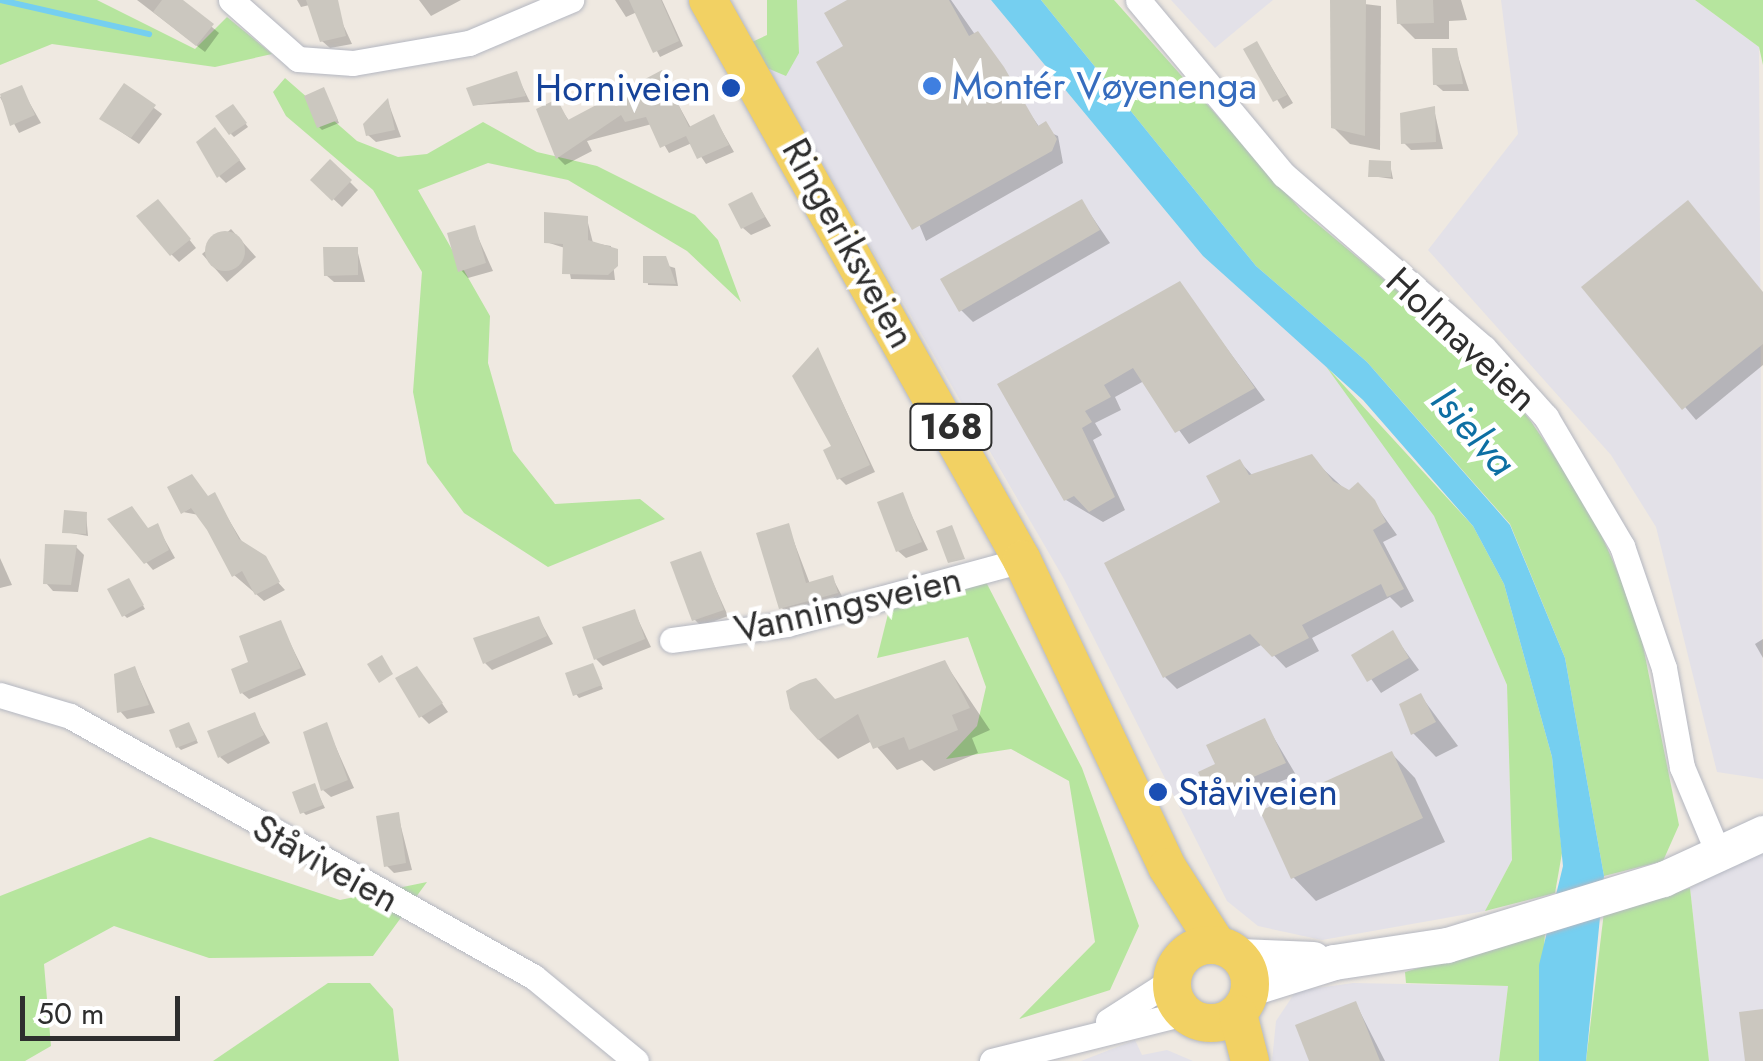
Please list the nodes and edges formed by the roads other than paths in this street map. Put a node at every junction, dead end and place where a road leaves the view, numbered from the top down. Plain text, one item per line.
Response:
1 (232, 0) edge
2 (570, 0) edge
3 (708, 0) edge
4 (1138, 0) edge
5 (1022, 560) junction
6 (672, 640) dead end
7 (0, 695) edge
8 (1763, 833) edge
9 (1719, 855) junction
10 (1212, 984) junction
11 (636, 1061) edge
12 (992, 1061) edge
13 (1230, 1061) edge
14 (1250, 1061) edge

1 - 2 street
3 - 5 main road, Ringeriksveien / 168
4 - 9 street, Holmaveien
5 - 6 street, Vanningsveien
5 - 10 main road, Ringeriksveien / 168
7 - 11 street, Ståviveien
8 - 9 street
9 - 10 street
10 - 12 street
10 - 13 main road, Ringeriksveien / 168
10 - 14 main road, Ringeriksveien / 168

